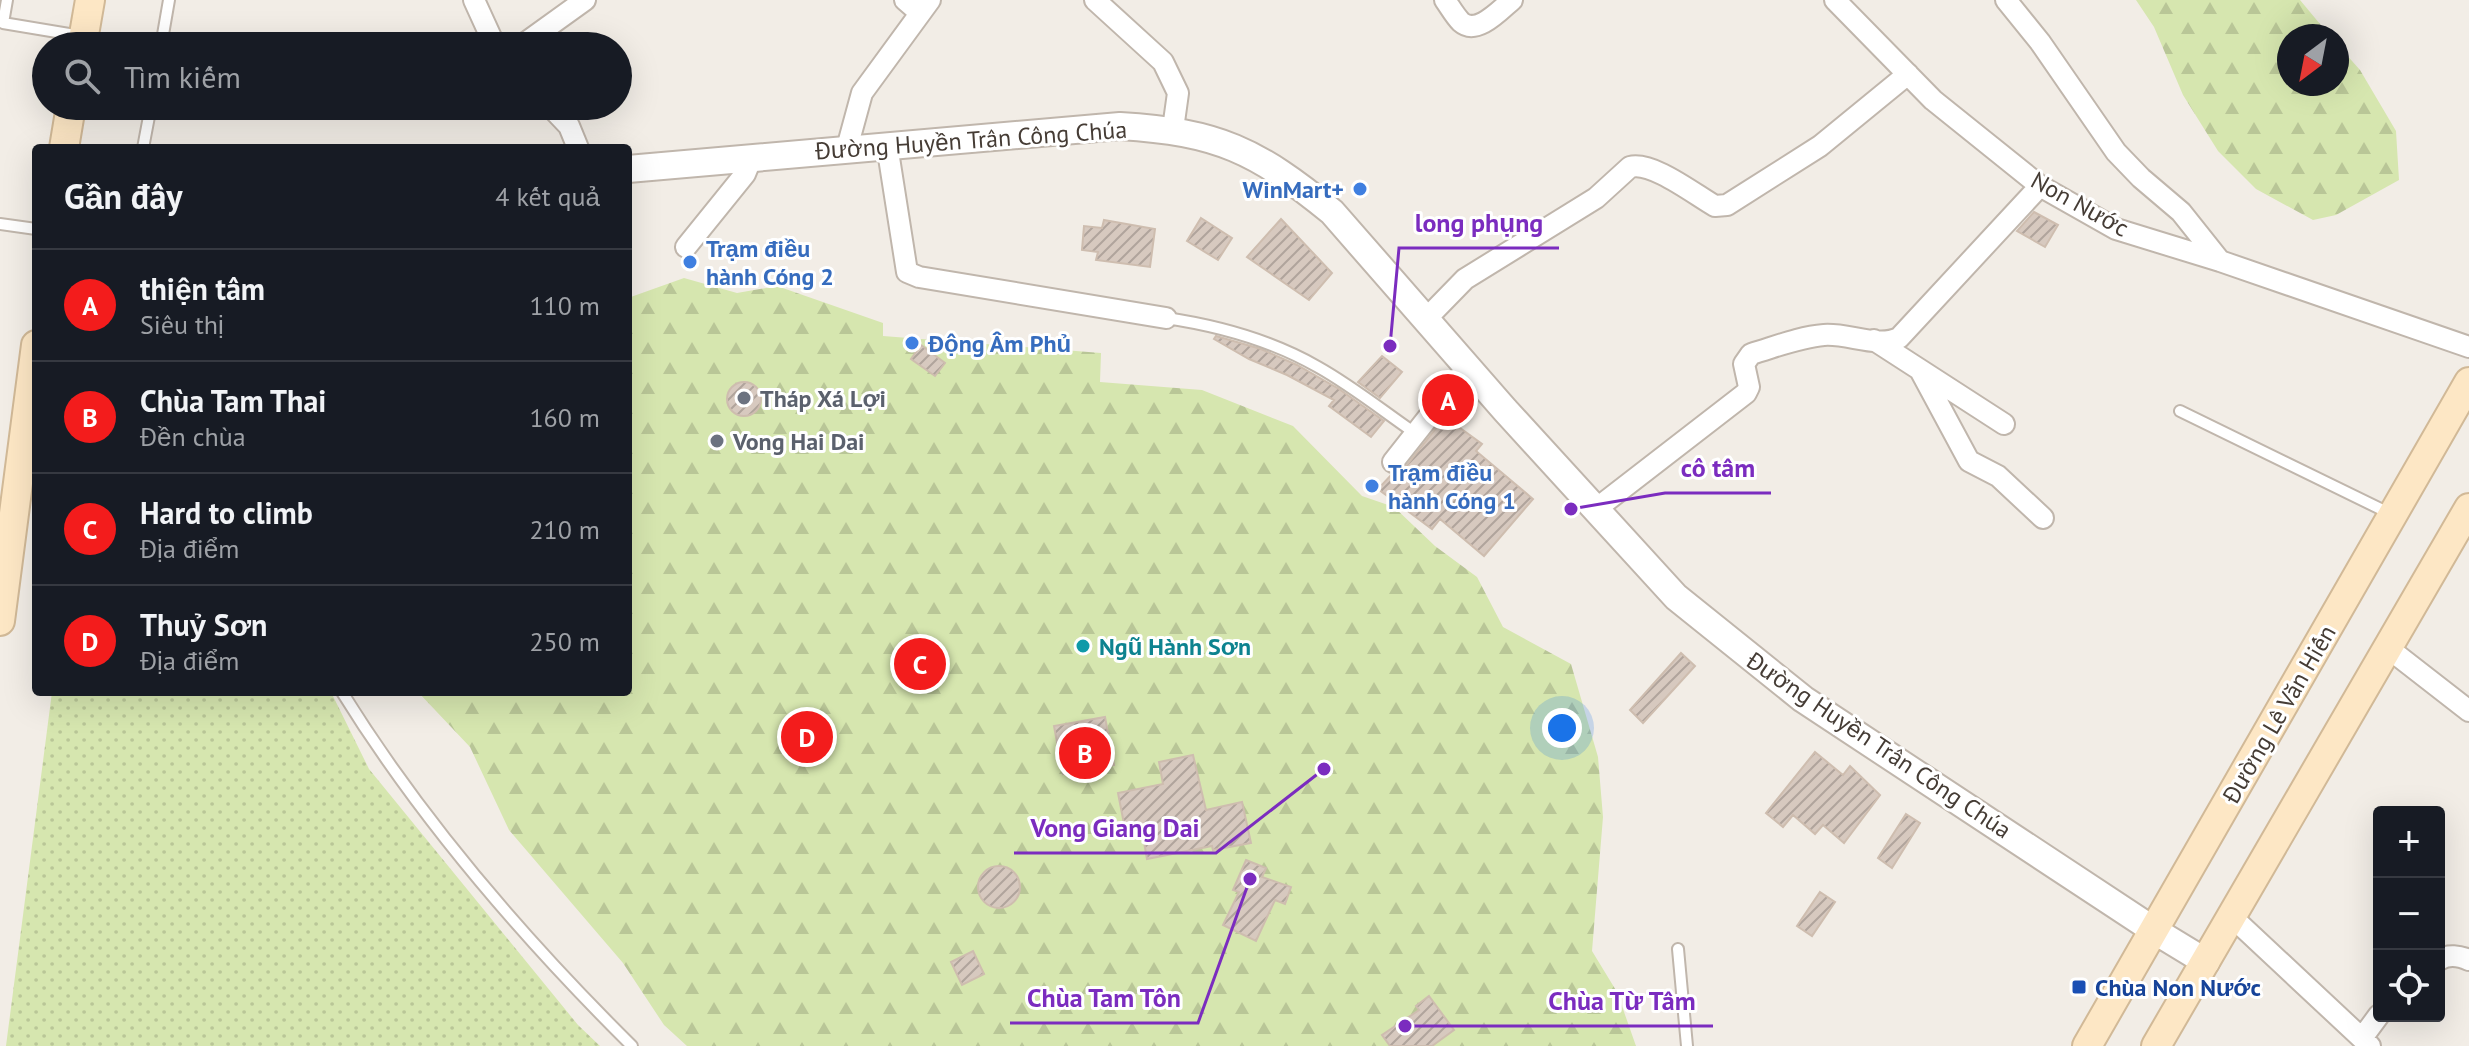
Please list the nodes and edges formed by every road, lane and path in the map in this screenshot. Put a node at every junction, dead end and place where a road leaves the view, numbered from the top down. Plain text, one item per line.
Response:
1 (7, 0) edge
2 (90, 0) edge
3 (169, 0) edge
4 (474, 0) edge
5 (585, 0) edge
6 (1095, 0) edge
7 (1445, 0) edge
8 (1512, 0) edge
9 (1835, 0) edge
10 (2006, 0) edge
11 (919, 4) edge
12 (43, 32) edge
13 (85, 32) edge
14 (163, 32) edge
15 (489, 32) edge
16 (540, 32) edge
17 (1908, 74) junction
18 (69, 120) edge
19 (148, 120) edge
20 (563, 120) edge
21 (1173, 129) junction
22 (65, 144) edge
23 (144, 144) edge
24 (576, 144) edge
25 (887, 145) junction
26 (847, 148) junction
27 (752, 157) junction
28 (632, 169) edge
29 (2040, 186) junction
30 (0, 224) edge
31 (32, 228) edge
32 (686, 247) dead end
33 (2220, 261) junction
34 (1166, 318) joint
35 (1426, 319) junction
36 (1874, 340) junction
37 (2469, 347) edge
38 (1468, 367) junction
39 (1920, 370) junction
40 (32, 376) edge
41 (2469, 382) edge
42 (2180, 411) dead end
43 (2004, 424) dead end
44 (1415, 433) junction
45 (1393, 462) dead end
46 (1596, 509) junction
47 (2469, 510) edge
48 (2393, 515) junction
49 (2043, 518) dead end
50 (0, 621) edge
51 (2388, 648) junction
52 (344, 696) edge
53 (2469, 711) edge
54 (2232, 917) junction
55 (2155, 931) junction
56 (1678, 949) dead end
57 (2445, 956) edge
58 (2469, 960) edge
59 (2206, 962) junction
60 (2376, 1022) edge
61 (2366, 1042) edge
62 (632, 1046) edge
63 (1687, 1046) edge
64 (2087, 1046) edge
65 (2156, 1046) edge

1 - 12 lane
2 - 13 main road
3 - 14 lane
4 - 15 street
5 - 16 street
6 - 21 street
7 - 8 street
9 - 17 street, Non Nước
10 - 33 street
11 - 26 street
17 - 29 street, Non Nước
17 - 35 street
18 - 22 main road
19 - 23 lane
20 - 24 street
21 - 25 street, Đường Huyền Trân Công Chúa
21 - 35 street, Đường Huyền Trân Công Chúa
25 - 26 street, Đường Huyền Trân Công Chúa
25 - 34 street
26 - 27 street, Đường Huyền Trân Công Chúa
27 - 28 street, Đường Huyền Trân Công Chúa
27 - 32 street
29 - 33 street, Non Nước
29 - 36 street
30 - 31 lane
33 - 37 street, Non Nước
34 - 44 lane
35 - 38 street, Đường Huyền Trân Công Chúa
36 - 39 street
36 - 46 street
38 - 44 street
38 - 46 street, Đường Huyền Trân Công Chúa
39 - 43 street
39 - 49 street
40 - 50 main road
41 - 48 main road, Đường Lê Văn Hiến
42 - 48 lane
44 - 45 street
46 - 55 street, Đường Huyền Trân Công Chúa
47 - 51 main road
48 - 55 main road, Đường Lê Văn Hiến
51 - 53 street
51 - 54 main road
52 - 62 lane
54 - 59 main road
54 - 61 street
55 - 59 street, Đường Huyền Trân Công Chúa
55 - 64 main road, Đường Lê Văn Hiến
56 - 63 lane
57 - 58 street
59 - 65 main road
60 - 61 street

